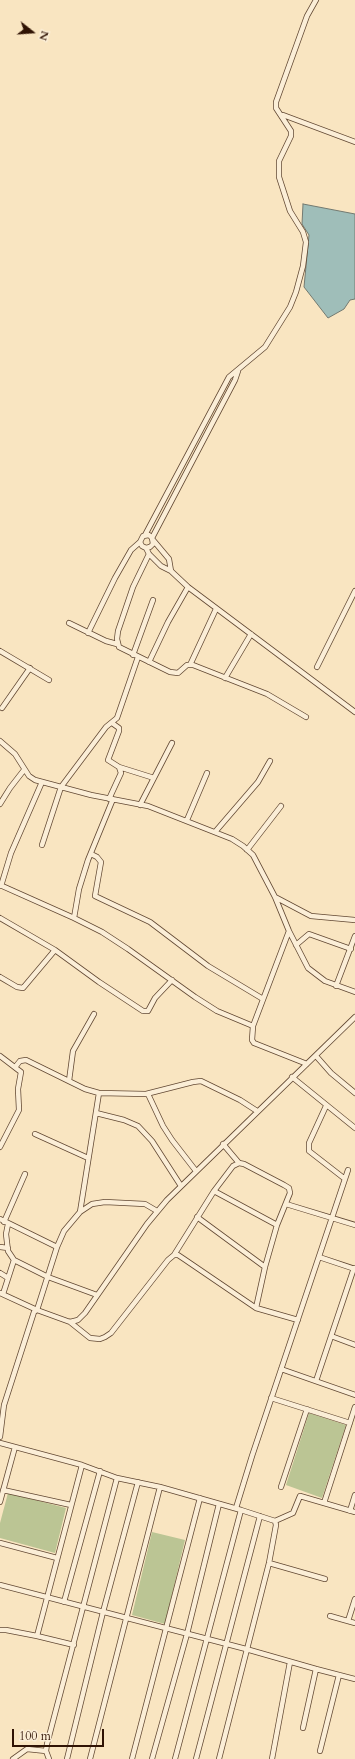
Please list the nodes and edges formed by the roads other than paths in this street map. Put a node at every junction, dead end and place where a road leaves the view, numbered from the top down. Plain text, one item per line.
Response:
1 (316, 0) edge
2 (283, 115) dead end
3 (355, 142) edge
4 (238, 371) junction
5 (145, 535) junction
6 (153, 539) junction
7 (140, 542) junction
8 (146, 548) junction
9 (149, 554) junction
10 (171, 571) junction
11 (188, 587) junction
12 (355, 591) edge
13 (153, 600) dead end
14 (216, 609) junction
15 (69, 623) dead end
16 (88, 632) junction
17 (251, 634) junction
18 (117, 644) junction
19 (0, 651) edge
20 (135, 656) junction
21 (149, 662) junction
22 (190, 665) junction
23 (317, 667) dead end
24 (30, 668) junction
25 (225, 678) junction
26 (49, 680) dead end
27 (2, 708) dead end
28 (355, 712) edge
29 (306, 717) dead end
30 (112, 724) junction
31 (0, 741) edge
32 (172, 743) dead end
33 (270, 761) dead end
34 (119, 767) junction
35 (24, 770) junction
36 (207, 772) dead end
37 (154, 778) junction
38 (42, 782) junction
39 (61, 787) junction
40 (111, 799) junction
41 (0, 804) edge
42 (140, 805) junction
43 (280, 806) dead end
44 (187, 820) junction
45 (215, 832) junction
46 (42, 845) dead end
47 (248, 850) junction
48 (91, 854) junction
49 (1, 886) edge
50 (275, 897) junction
51 (0, 918) edge
52 (74, 918) junction
53 (355, 920) edge
54 (289, 931) junction
55 (355, 936) edge
56 (296, 945) junction
57 (351, 949) junction
58 (55, 950) junction
59 (0, 977) edge
60 (172, 980) junction
61 (336, 986) junction
62 (355, 992) edge
63 (263, 999) junction
64 (94, 1014) dead end
65 (355, 1017) edge
66 (253, 1026) junction
67 (0, 1056) edge
68 (316, 1056) junction
69 (307, 1064) junction
70 (16, 1066) junction
71 (292, 1077) junction
72 (69, 1081) junction
73 (99, 1092) junction
74 (355, 1093) edge
75 (148, 1094) junction
76 (326, 1106) junction
77 (257, 1111) junction
78 (96, 1113) junction
79 (355, 1128) edge
80 (35, 1134) dead end
81 (223, 1144) junction
82 (0, 1147) edge
83 (88, 1158) junction
84 (239, 1163) junction
85 (348, 1170) dead end
86 (196, 1171) junction
87 (25, 1174) dead end
88 (345, 1179) junction
89 (181, 1186) junction
90 (214, 1191) junction
91 (286, 1204) junction
92 (157, 1211) junction
93 (80, 1212) junction
94 (197, 1217) junction
95 (332, 1218) junction
96 (4, 1222) edge
97 (277, 1225) junction
98 (355, 1225) edge
99 (56, 1246) junction
100 (0, 1247) edge
101 (8, 1248) junction
102 (174, 1255) junction
103 (319, 1257) junction
104 (14, 1260) junction
105 (265, 1267) junction
106 (354, 1268) edge
107 (0, 1273) edge
108 (48, 1277) junction
109 (8, 1278) junction
110 (1, 1294) edge
111 (97, 1295) junction
112 (256, 1308) junction
113 (37, 1310) junction
114 (298, 1320) junction
115 (70, 1322) junction
116 (331, 1336) junction
117 (355, 1343) edge
118 (281, 1369) junction
119 (316, 1381) junction
120 (355, 1396) edge
121 (272, 1398) junction
122 (355, 1407) edge
123 (307, 1409) junction
124 (350, 1423) junction
125 (0, 1437) edge
126 (0, 1443) edge
127 (15, 1447) junction
128 (82, 1465) junction
129 (100, 1471) junction
130 (118, 1478) junction
131 (138, 1482) junction
132 (160, 1487) junction
133 (281, 1487) dead end
134 (3, 1490) junction
135 (355, 1495) edge
136 (200, 1498) junction
137 (0, 1502) edge
138 (324, 1503) junction
139 (219, 1504) junction
140 (71, 1505) junction
141 (239, 1509) junction
142 (352, 1512) edge
143 (260, 1516) junction
144 (275, 1521) junction
145 (0, 1543) edge
146 (57, 1558) junction
147 (269, 1563) junction
148 (325, 1579) dead end
149 (0, 1585) edge
150 (47, 1597) junction
151 (355, 1599) edge
152 (64, 1602) junction
153 (84, 1607) junction
154 (103, 1612) junction
155 (330, 1616) dead end
156 (127, 1618) junction
157 (348, 1621) junction
158 (355, 1623) edge
159 (168, 1629) junction
160 (0, 1630) edge
161 (186, 1634) junction
162 (37, 1636) junction
163 (208, 1639) junction
164 (227, 1644) junction
165 (74, 1646) junction
166 (246, 1649) junction
167 (292, 1662) junction
168 (316, 1670) junction
169 (339, 1675) junction
170 (355, 1679) edge
171 (303, 1728) dead end
172 (46, 1751) junction
173 (320, 1751) dead end
174 (13, 1759) edge
175 (49, 1759) edge
176 (67, 1759) edge
177 (90, 1759) edge
178 (132, 1759) edge
179 (152, 1759) edge
180 (175, 1759) edge
181 (196, 1759) edge
182 (219, 1759) edge
183 (272, 1759) edge

1 - 4 street
2 - 3 street
4 - 5 street
4 - 6 street
5 - 6 street
5 - 7 street
6 - 8 street
6 - 10 street
7 - 8 street
7 - 16 street
8 - 9 street
9 - 10 street
9 - 18 street
10 - 11 street
11 - 14 street
11 - 21 street
12 - 23 street
13 - 20 street
14 - 17 street
14 - 22 street
15 - 16 street
16 - 18 street
17 - 25 street
17 - 28 street
18 - 20 street
19 - 24 street
20 - 21 street
20 - 30 street
21 - 22 street
22 - 25 street
24 - 26 street
24 - 27 street
25 - 29 street
30 - 34 street
30 - 39 street
31 - 35 street
32 - 37 street
33 - 45 street
34 - 37 street
34 - 40 street
35 - 38 street
35 - 41 street
36 - 44 street
37 - 42 street
38 - 39 street
38 - 49 street
39 - 40 street
39 - 46 street
40 - 42 street
40 - 48 street
42 - 44 street
43 - 47 street
44 - 45 street
45 - 47 street
47 - 50 street
48 - 52 street
48 - 63 street
49 - 52 street
50 - 53 street
50 - 54 street
51 - 58 street
52 - 60 street
54 - 56 street
54 - 63 street
55 - 57 street
56 - 57 street
56 - 61 street
57 - 61 street
58 - 59 street
58 - 60 street
60 - 66 street
61 - 62 street
63 - 66 street
64 - 72 street
65 - 68 street
66 - 69 street
67 - 70 street
68 - 69 street
68 - 74 street
69 - 71 street
70 - 72 street
70 - 82 street
71 - 76 street
71 - 77 street
72 - 73 street
73 - 75 street
73 - 78 street
75 - 77 street
75 - 86 street
76 - 79 street
76 - 88 street
77 - 81 street
78 - 83 street
78 - 89 street
80 - 83 street
81 - 84 street
81 - 86 street
83 - 93 street
84 - 90 street
84 - 91 street
85 - 88 street
86 - 89 street
87 - 96 street
88 - 95 street
89 - 92 street
90 - 94 street
90 - 97 street
91 - 95 street
91 - 97 street
92 - 93 street
92 - 111 street
93 - 99 street
94 - 102 street
94 - 105 street
95 - 98 street
95 - 103 street
96 - 99 street
96 - 101 street
97 - 105 street
99 - 108 street
100 - 101 street
101 - 104 street
102 - 112 street
102 - 115 street
103 - 106 street
103 - 114 street
104 - 108 street
104 - 109 street
105 - 112 street
106 - 116 street
107 - 109 street
108 - 111 street
108 - 113 street
109 - 110 street
110 - 113 street
111 - 115 street
112 - 114 street
113 - 115 street
113 - 125 street
114 - 118 street
116 - 117 street
116 - 119 street
118 - 119 street
118 - 121 street
119 - 120 street
121 - 123 street
121 - 141 street
122 - 124 street
123 - 124 street
123 - 133 street
124 - 138 street
126 - 127 street
127 - 128 street
127 - 134 street
128 - 129 street
128 - 140 street
129 - 130 street
129 - 152 street
130 - 131 street
130 - 153 street
131 - 132 street
131 - 154 street
132 - 136 street
132 - 156 street
134 - 137 street
134 - 140 street
135 - 142 street
136 - 139 street
136 - 159 street
138 - 142 street
138 - 144 street
139 - 141 street
139 - 161 street
140 - 146 street
141 - 143 street
141 - 163 street
143 - 144 street
143 - 164 street
144 - 147 street
145 - 146 street
146 - 150 street
147 - 148 street
147 - 166 street
149 - 150 street
150 - 152 street
150 - 162 street
151 - 157 street
152 - 153 street
153 - 154 street
153 - 165 street
154 - 156 street
154 - 176 street
155 - 157 street
156 - 159 street
156 - 177 street
157 - 158 street
159 - 161 street
159 - 178 street
160 - 162 street
161 - 163 street
161 - 179 street
162 - 165 street
163 - 164 street
163 - 180 street
164 - 166 street
164 - 181 street
165 - 172 street
166 - 167 street
166 - 182 street
167 - 168 street
167 - 183 street
168 - 169 street
168 - 171 street
169 - 170 street
169 - 173 street
172 - 174 street
172 - 175 street

